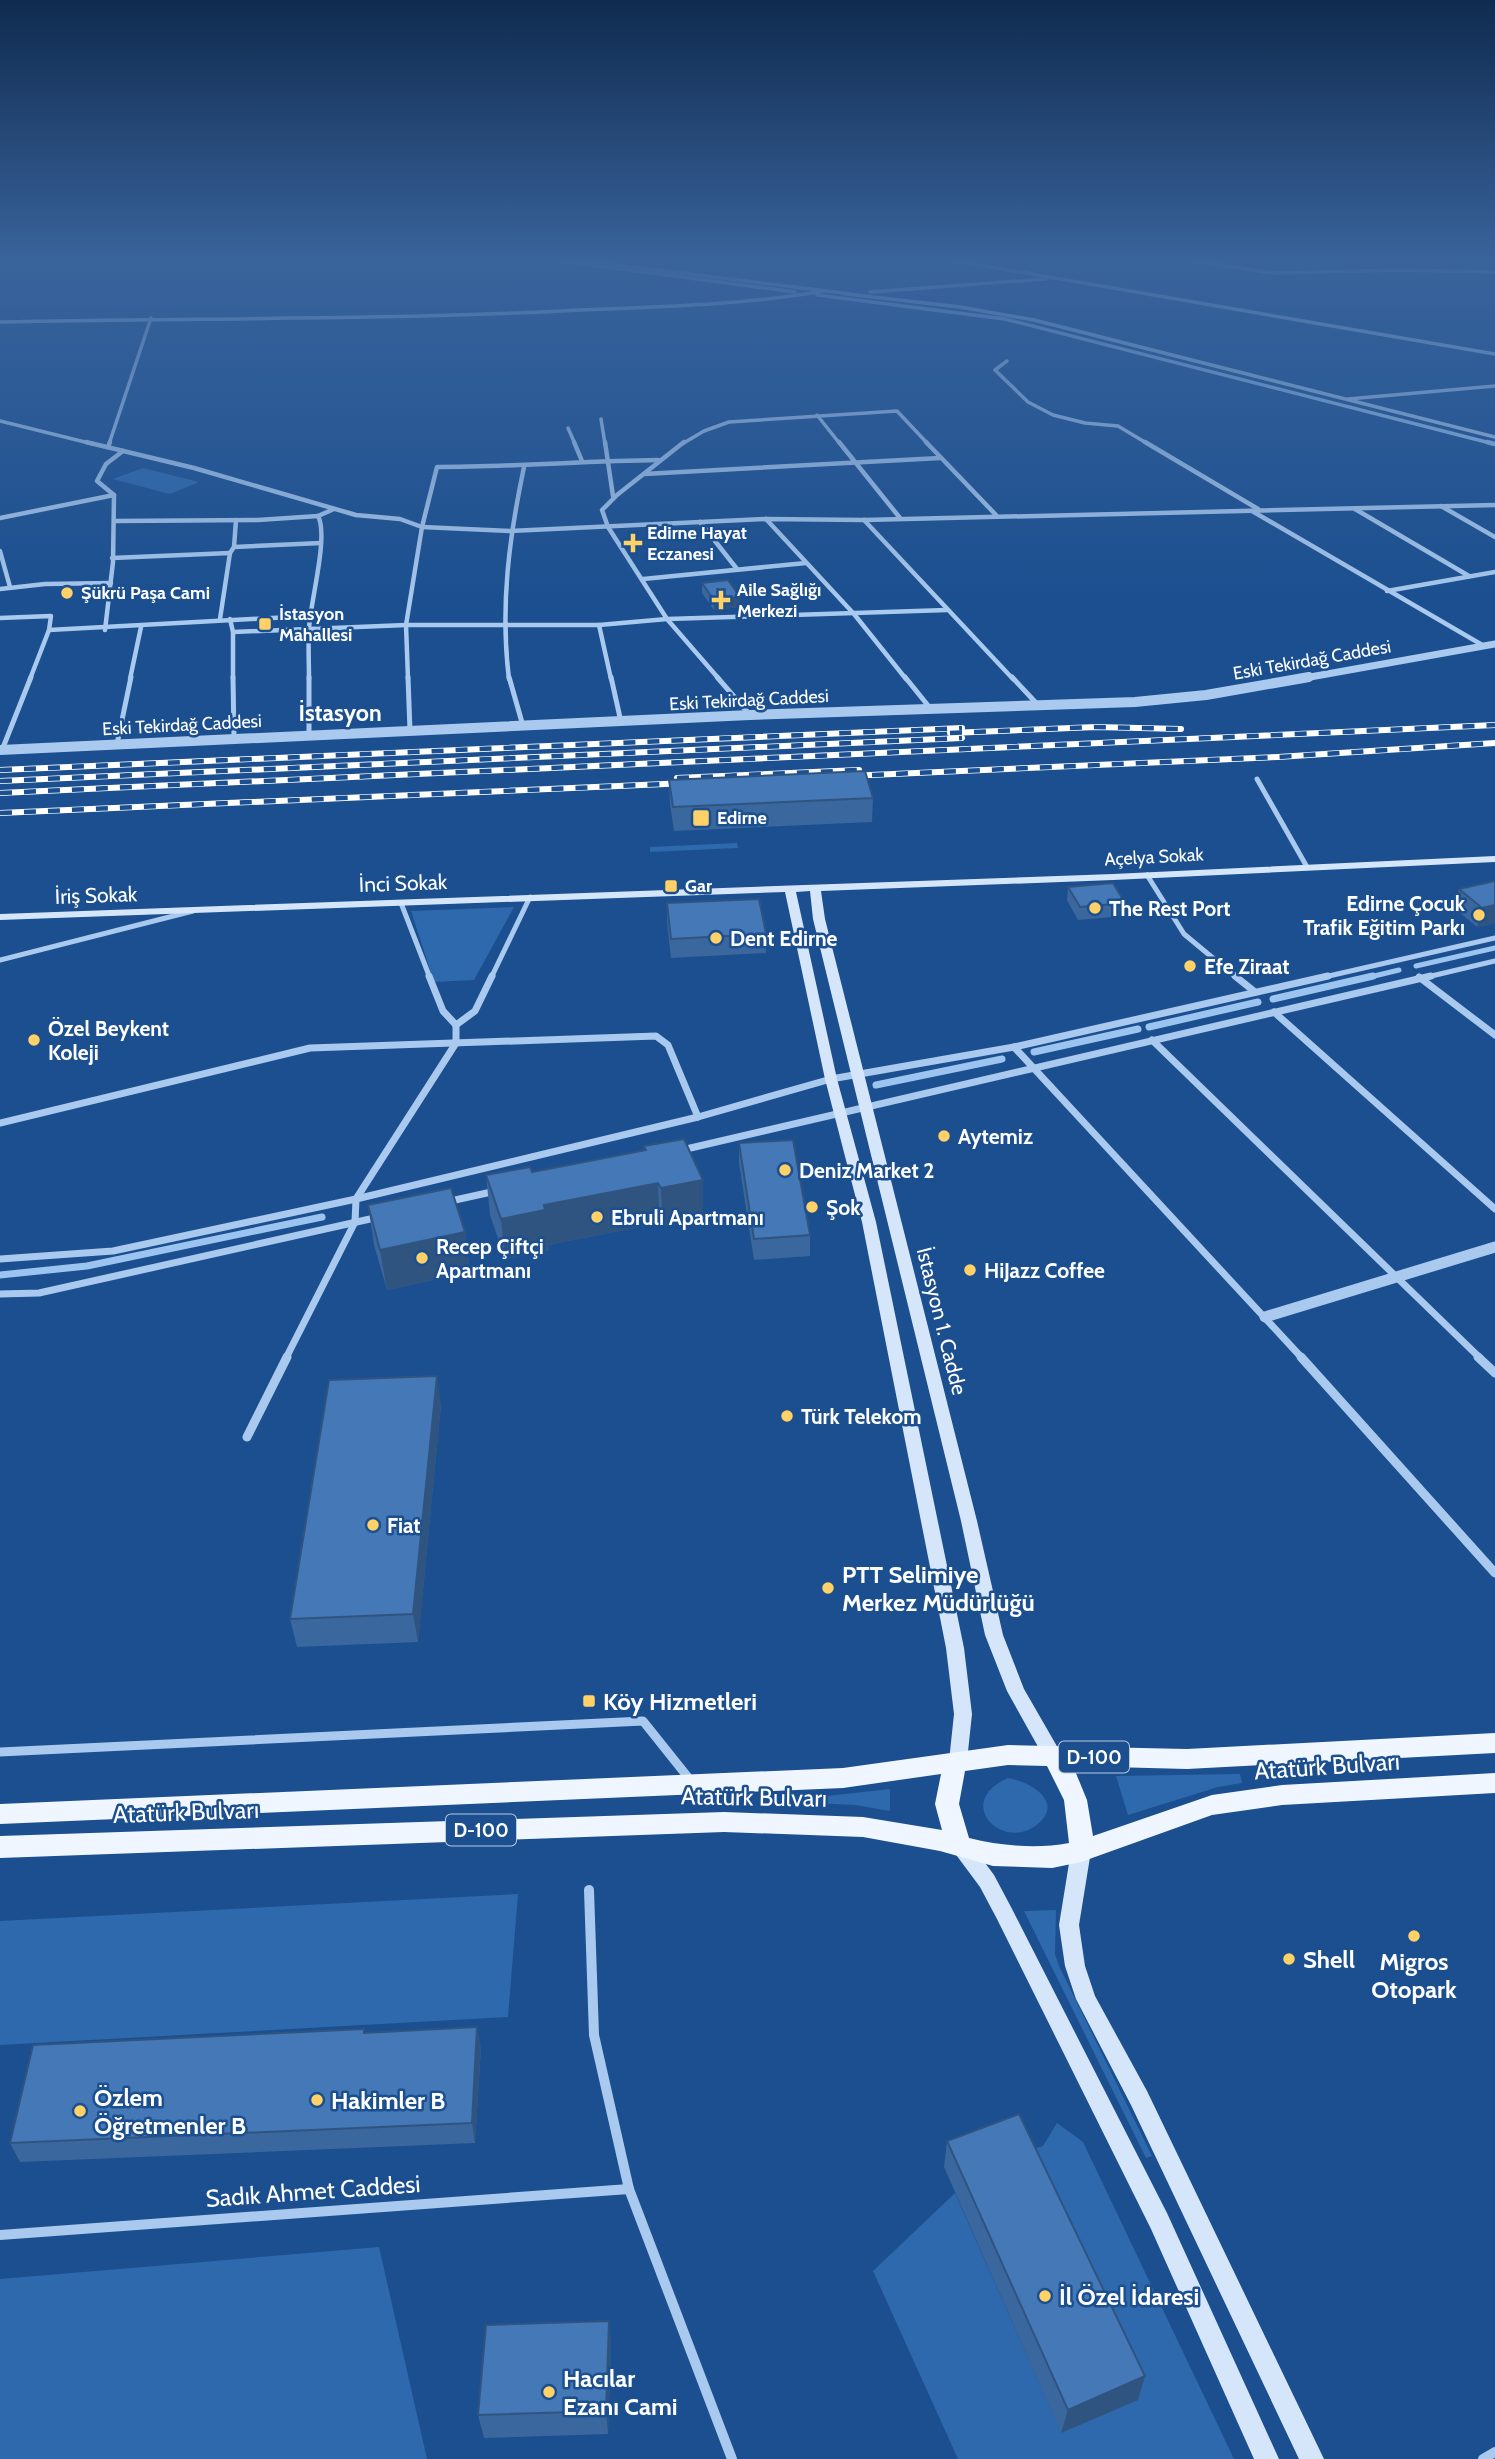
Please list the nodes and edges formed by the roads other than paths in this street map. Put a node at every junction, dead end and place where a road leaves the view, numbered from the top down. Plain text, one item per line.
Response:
1 (133, 373) edge
2 (998, 373) edge
3 (1236, 373) edge
4 (1495, 386) edge
5 (1341, 400) junction
6 (817, 415) junction
7 (601, 419) dead end
8 (0, 421) edge
9 (568, 428) dead end
10 (1495, 437) edge
11 (108, 447) junction
12 (123, 451) junction
13 (940, 458) junction
14 (607, 460) junction
15 (658, 460) junction
16 (582, 461) junction
17 (856, 463) junction
18 (524, 467) junction
19 (644, 474) junction
20 (114, 495) junction
21 (613, 496) junction
22 (1440, 505) junction
23 (1495, 505) edge
24 (1353, 508) junction
25 (335, 509) junction
26 (1251, 510) junction
27 (1259, 510) junction
28 (996, 515) junction
29 (318, 516) junction
30 (0, 518) edge
31 (900, 518) junction
32 (766, 519) junction
33 (236, 520) junction
34 (864, 520) junction
35 (115, 521) junction
36 (700, 522) junction
37 (422, 527) junction
38 (608, 527) junction
39 (510, 531) junction
40 (1495, 537) edge
41 (321, 543) junction
42 (234, 547) junction
43 (0, 551) edge
44 (230, 553) junction
45 (113, 558) junction
46 (806, 562) junction
47 (737, 569) junction
48 (1495, 572) edge
49 (1469, 576) junction
50 (643, 579) junction
51 (111, 583) junction
52 (10, 587) junction
53 (0, 589) edge
54 (1386, 591) junction
55 (947, 610) junction
56 (854, 614) junction
57 (309, 616) junction
58 (0, 618) edge
59 (220, 619) junction
60 (230, 619) junction
61 (667, 619) junction
62 (405, 625) junction
63 (505, 625) junction
64 (599, 625) junction
65 (141, 627) junction
66 (309, 628) junction
67 (49, 630) junction
68 (104, 630) junction
69 (233, 632) junction
70 (1495, 644) edge
71 (1484, 646) junction
72 (1038, 705) junction
73 (930, 708) junction
74 (750, 715) junction
75 (621, 722) junction
76 (523, 726) junction
77 (410, 731) junction
78 (309, 735) junction
79 (234, 738) junction
80 (117, 744) junction
81 (1, 750) edge
82 (1257, 779) dead end
83 (1495, 859) edge
84 (1307, 867) junction
85 (1147, 875) junction
86 (790, 888) junction
87 (815, 888) junction
88 (530, 897) junction
89 (401, 902) junction
90 (194, 911) junction
91 (0, 917) edge
92 (1495, 938) edge
93 (0, 960) edge
94 (1495, 961) edge
95 (1419, 977) junction
96 (1255, 992) junction
97 (1274, 1012) junction
98 (456, 1025) junction
99 (1495, 1035) edge
100 (1152, 1040) junction
101 (456, 1043) junction
102 (1014, 1047) junction
103 (1032, 1069) junction
104 (859, 1074) junction
105 (831, 1079) junction
106 (868, 1109) junction
107 (842, 1115) junction
108 (698, 1116) junction
109 (0, 1123) edge
110 (666, 1154) edge
111 (504, 1189) edge
112 (356, 1199) junction
113 (436, 1204) edge
114 (1495, 1209) edge
115 (382, 1216) edge
116 (355, 1222) junction
117 (1495, 1247) edge
118 (0, 1259) edge
119 (1395, 1278) junction
120 (0, 1294) edge
121 (1265, 1317) junction
122 (1495, 1373) edge
123 (247, 1437) dead end
124 (1495, 1573) edge
125 (1495, 1743) edge
126 (0, 1752) edge
127 (1053, 1755) junction
128 (958, 1761) junction
129 (1495, 1783) edge
130 (694, 1784) junction
131 (0, 1814) edge
132 (961, 1846) junction
133 (0, 1847) edge
134 (1081, 1851) junction
135 (589, 1890) dead end
136 (629, 2189) junction
137 (0, 2235) edge
138 (1495, 2452) edge
139 (733, 2459) edge
140 (1267, 2459) edge
141 (1312, 2459) edge
142 (1483, 2459) edge

1 - 11 street
2 - 27 street
3 - 5 street
4 - 5 street
5 - 10 street
6 - 13 street
6 - 15 street
6 - 17 street
7 - 14 street
8 - 11 street
9 - 16 street
11 - 12 street
12 - 20 street
12 - 25 street
13 - 17 street
13 - 28 street
14 - 15 street
14 - 16 street
14 - 21 street
15 - 19 street
16 - 18 street
17 - 19 street
17 - 31 street
18 - 37 street
18 - 39 street
19 - 21 street
20 - 30 street
20 - 35 street
21 - 38 street
22 - 23 street
22 - 24 street
22 - 40 street
24 - 27 street
24 - 49 street
25 - 29 street
25 - 37 street
26 - 27 street
26 - 28 street
26 - 54 street
28 - 31 street
29 - 33 street
29 - 41 street
31 - 34 street
32 - 34 street
32 - 36 street
32 - 46 street
33 - 35 street
33 - 42 street
34 - 55 street
35 - 45 street
36 - 38 street
36 - 47 street
37 - 39 street
37 - 62 street
38 - 39 street
38 - 50 street
39 - 63 street
41 - 42 street
41 - 57 street
42 - 44 street
43 - 52 street
44 - 45 street
44 - 59 street
45 - 51 street
46 - 47 street
46 - 56 street
47 - 50 street
48 - 49 street
49 - 54 street
50 - 61 street
51 - 52 street
51 - 68 street
52 - 53 street
54 - 71 street
55 - 56 street
55 - 72 street
56 - 61 street
56 - 73 street
57 - 60 street
57 - 66 street
58 - 67 street
59 - 60 street
59 - 65 street
60 - 69 street
61 - 64 street
61 - 74 street
62 - 63 street
62 - 66 street
62 - 77 street
63 - 64 street
63 - 76 street
64 - 75 street
65 - 68 street
65 - 80 street
66 - 69 street
66 - 78 street
67 - 68 street
67 - 81 street
69 - 79 street
70 - 71 street, Eski Tekirdağ Caddesi
71 - 72 street, Eski Tekirdağ Caddesi
72 - 73 street, Eski Tekirdağ Caddesi
73 - 74 street, Eski Tekirdağ Caddesi
74 - 75 street, Eski Tekirdağ Caddesi
75 - 76 street, Eski Tekirdağ Caddesi
76 - 77 street, Eski Tekirdağ Caddesi
77 - 78 street, Eski Tekirdağ Caddesi
78 - 79 street, Eski Tekirdağ Caddesi
79 - 80 street, Eski Tekirdağ Caddesi
80 - 81 street, Eski Tekirdağ Caddesi
82 - 84 street
83 - 84 main road, Açelya Sokak
84 - 85 main road, Açelya Sokak
85 - 87 main road, Açelya Sokak
85 - 96 street
86 - 87 main road, İnci Sokak
86 - 88 main road, İnci Sokak
86 - 105 main road
87 - 104 main road, İstasyon 1. Cadde
88 - 89 main road, İnci Sokak
88 - 98 street
89 - 90 main road, İnci Sokak
89 - 98 street
90 - 91 main road, İriş Sokak
90 - 93 street, İnci Sokak
92 - 96 street
94 - 95 street
95 - 97 street
95 - 99 street
96 - 102 street
97 - 100 street
97 - 114 street
98 - 101 street
100 - 103 street
100 - 119 street
101 - 108 street
101 - 109 street
101 - 112 street
102 - 103 street
102 - 104 street
103 - 106 street
103 - 121 street
104 - 105 street
104 - 106 main road, İstasyon 1. Cadde
105 - 107 main road
105 - 108 street
106 - 107 street
106 - 127 main road, İstasyon 1. Cadde
107 - 110 street
107 - 128 main road
108 - 112 street
111 - 113 street
112 - 116 street
112 - 118 street
115 - 116 street
116 - 120 street
116 - 123 street
117 - 119 street
119 - 121 street
119 - 122 street
121 - 124 street
125 - 127 main road, Atatürk Bulvarı / D-100
126 - 130 street
127 - 128 main road, Atatürk Bulvarı / D-100
127 - 134 main road
128 - 130 main road, Atatürk Bulvarı / D-100
128 - 132 main road
129 - 134 main road, Atatürk Bulvarı / D-100
130 - 131 main road, Atatürk Bulvarı / D-100
132 - 133 main road, Atatürk Bulvarı / D-100
132 - 134 main road, Atatürk Bulvarı / D-100
132 - 140 main road
134 - 141 main road
135 - 136 street
136 - 137 street, Sadık Ahmet Caddesi
136 - 139 street
138 - 142 street

